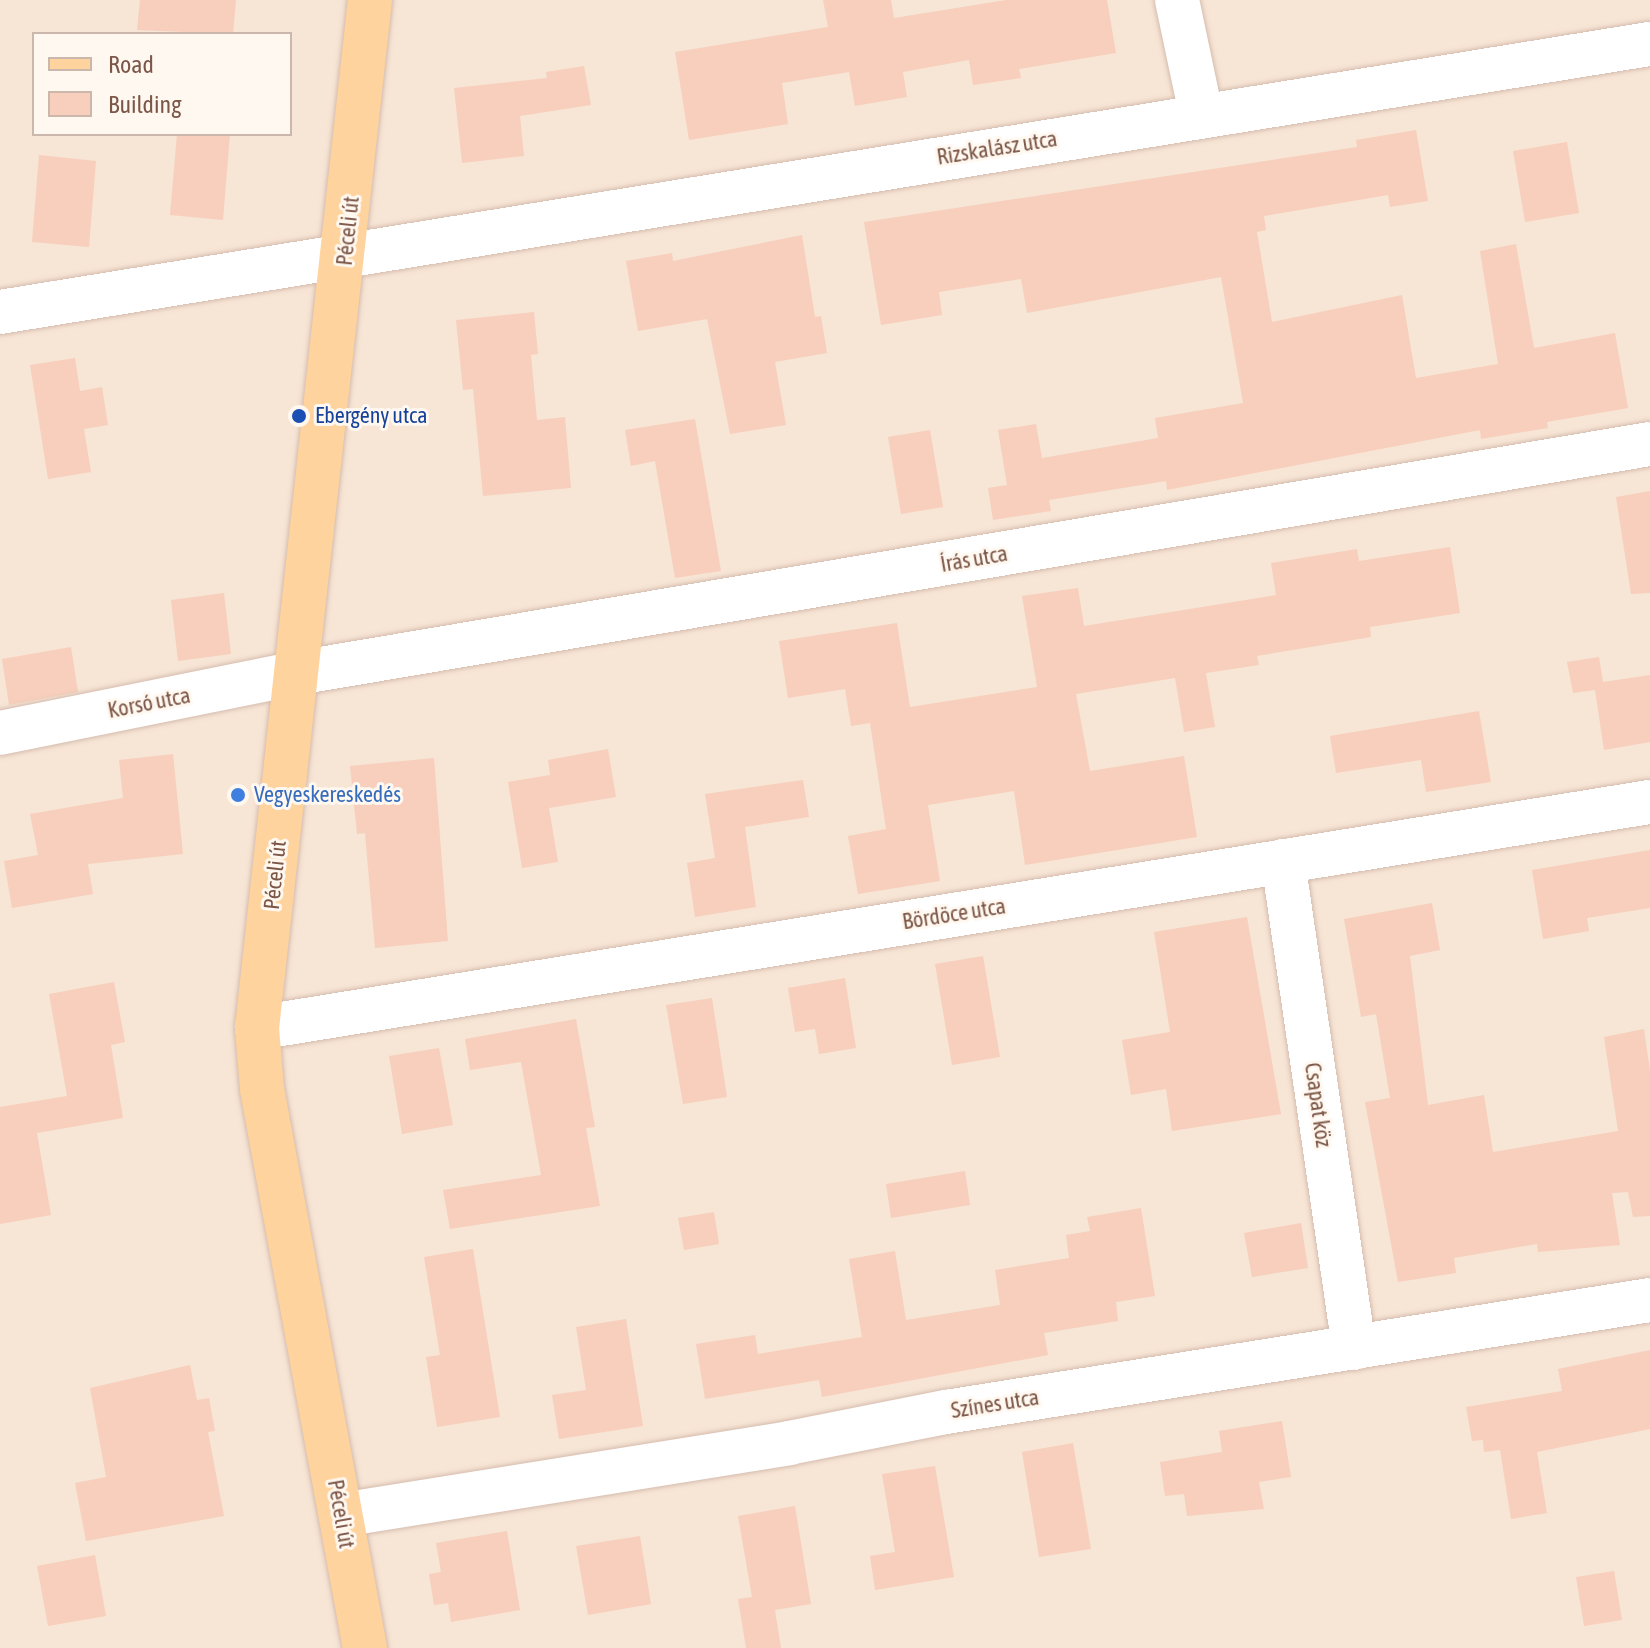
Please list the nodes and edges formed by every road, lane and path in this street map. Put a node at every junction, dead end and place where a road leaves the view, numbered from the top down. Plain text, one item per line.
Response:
1 (370, 0) edge
2 (1177, 0) edge
3 (1650, 44) edge
4 (1201, 114) junction
5 (346, 256) junction
6 (0, 312) edge
7 (1650, 444) edge
8 (297, 673) junction
9 (0, 733) edge
10 (1650, 802) edge
11 (1283, 861) junction
12 (257, 1028) junction
13 (1650, 1300) edge
14 (1354, 1348) junction
15 (341, 1515) junction
16 (365, 1648) edge

1 - 5 main road, Péceli út
2 - 4 street
3 - 4 street, Rizskalász utca
4 - 5 street, Rizskalász utca
5 - 6 street
5 - 8 main road, Péceli út
7 - 8 street, Írás utca
8 - 9 street, Korsó utca
8 - 12 main road, Péceli út
10 - 11 street, Bördöce utca
11 - 12 street, Bördöce utca
11 - 14 street, Csapat köz
12 - 15 main road, Péceli út
13 - 14 street, Színes utca
14 - 15 street, Színes utca
15 - 16 main road, Péceli út

